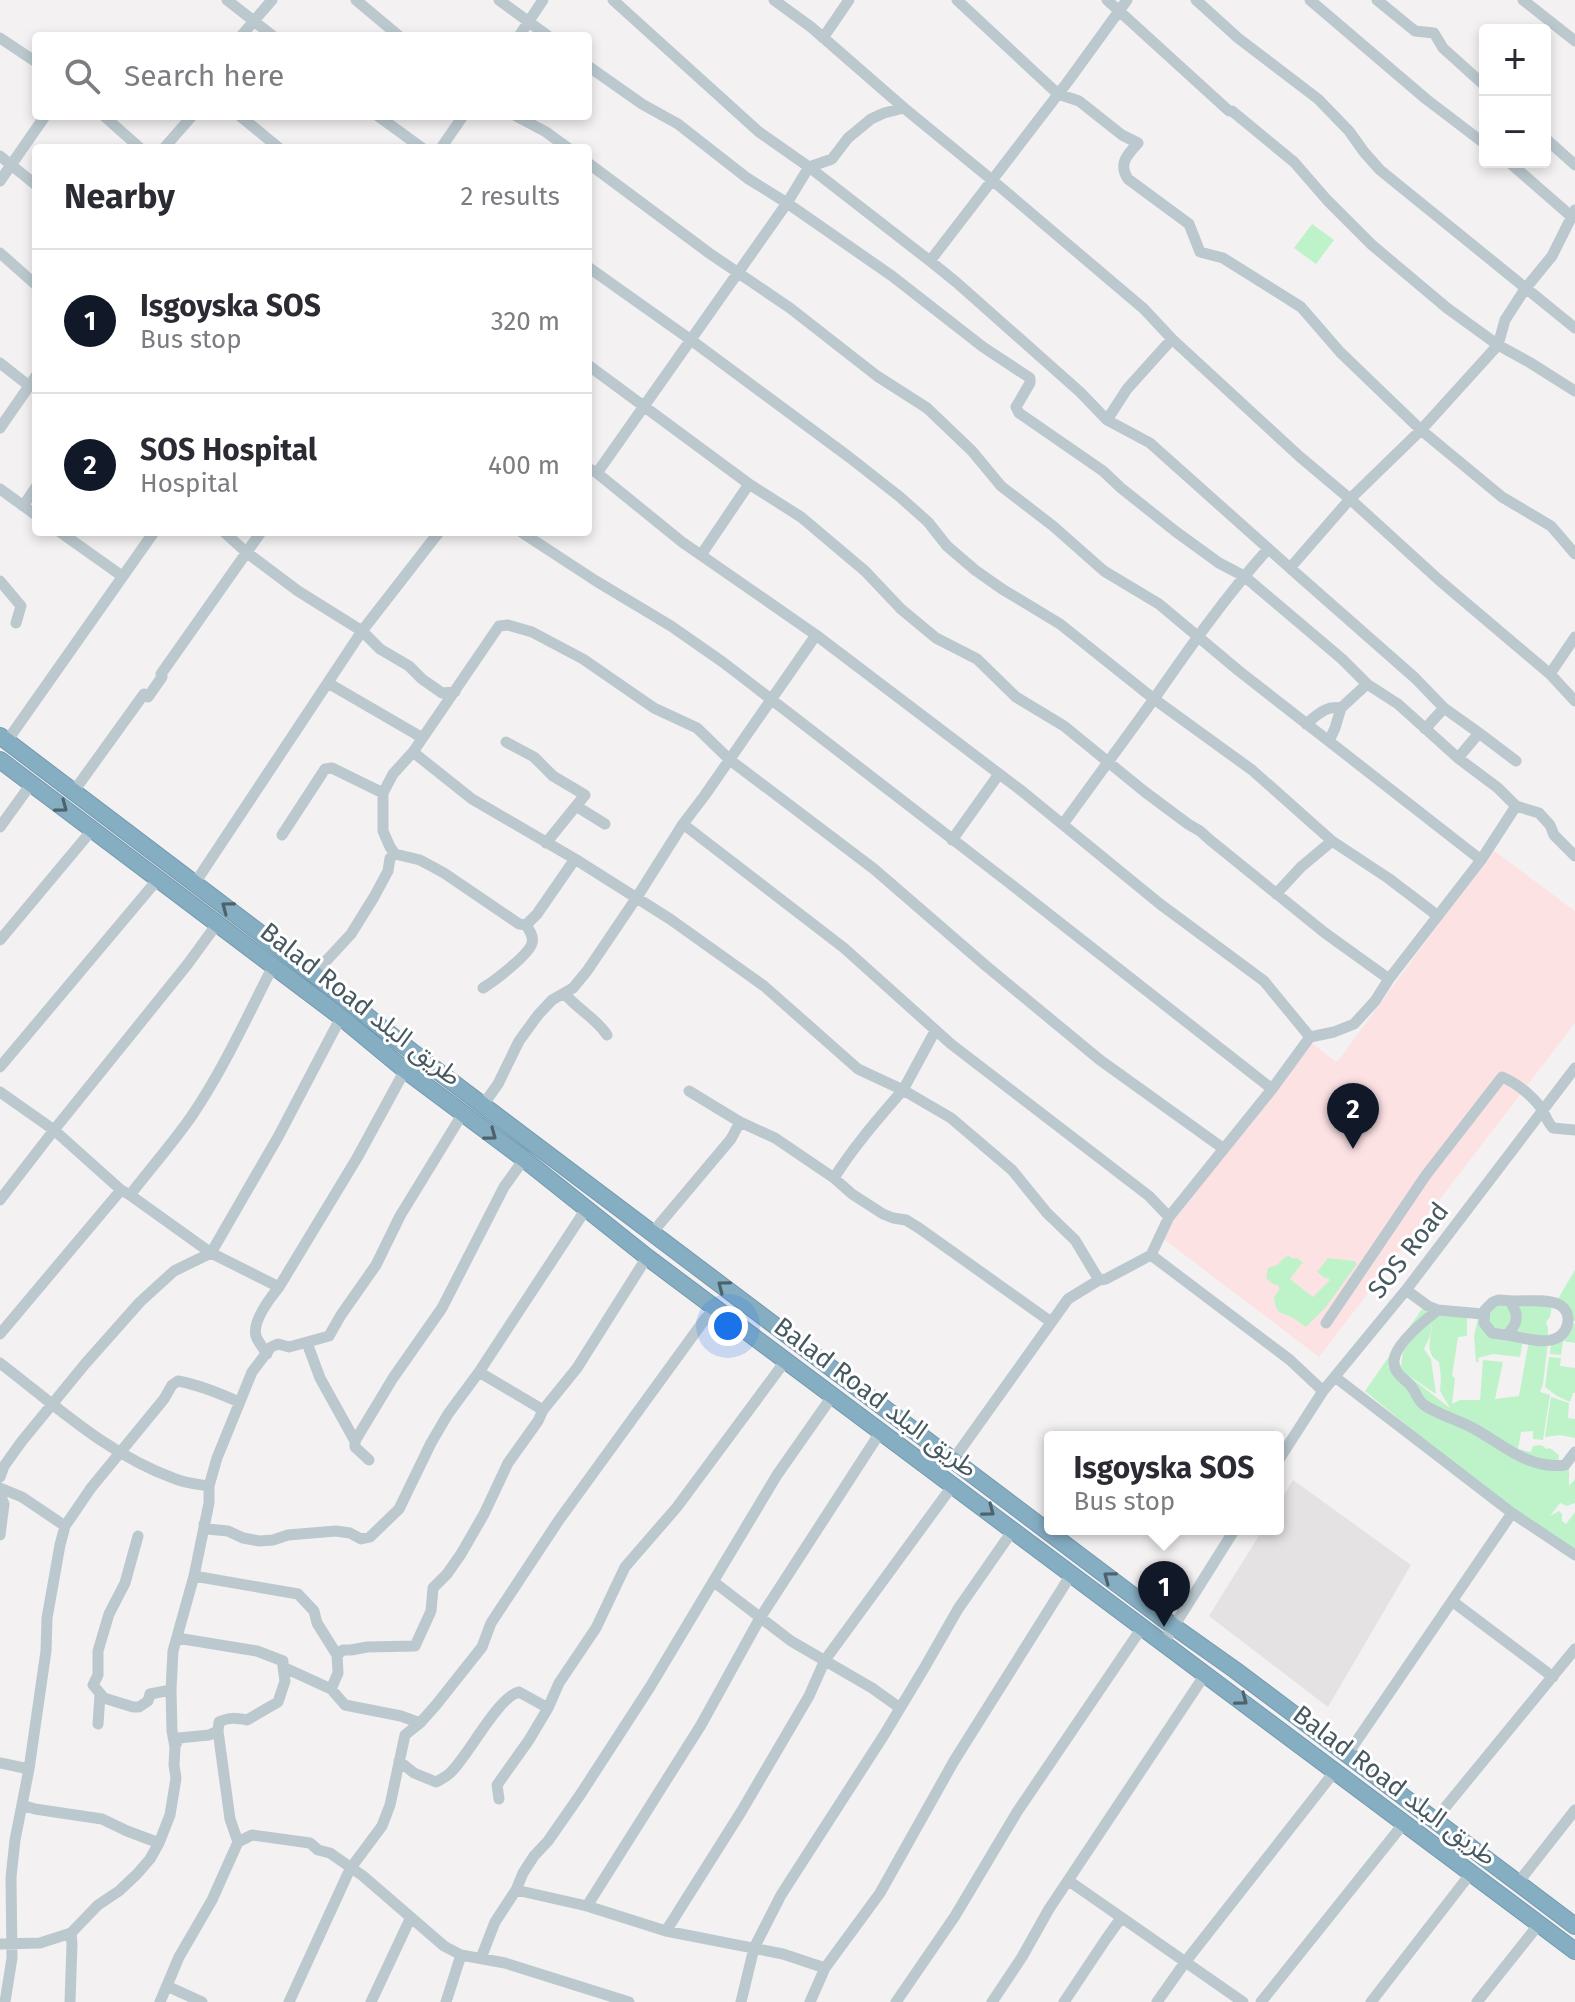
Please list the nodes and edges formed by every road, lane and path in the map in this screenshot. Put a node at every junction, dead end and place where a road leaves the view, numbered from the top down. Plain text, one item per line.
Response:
1 (227, 0) edge
2 (272, 0) edge
3 (356, 0) edge
4 (499, 0) edge
5 (543, 0) edge
6 (613, 0) edge
7 (774, 0) edge
8 (849, 0) edge
9 (957, 0) edge
10 (1107, 0) edge
11 (1127, 0) edge
12 (1196, 0) edge
13 (1310, 0) edge
14 (1377, 0) edge
15 (1523, 0) edge
16 (1118, 11) junction
17 (254, 22) junction
18 (529, 22) junction
19 (245, 32) edge
20 (268, 32) edge
21 (394, 32) edge
22 (522, 32) edge
23 (543, 32) edge
24 (0, 38) edge
25 (823, 38) junction
26 (1575, 41) edge
27 (32, 59) edge
28 (592, 69) edge
29 (1479, 81) edge
30 (1058, 94) junction
31 (904, 108) junction
32 (42, 120) edge
33 (108, 120) edge
34 (188, 120) edge
35 (245, 120) edge
36 (384, 120) edge
37 (460, 120) edge
38 (524, 120) edge
39 (1479, 139) edge
40 (1551, 143) edge
41 (136, 144) edge
42 (168, 144) edge
43 (274, 144) edge
44 (416, 144) edge
45 (444, 144) edge
46 (562, 144) edge
47 (0, 156) edge
48 (11, 164) junction
49 (1575, 165) edge
50 (592, 166) edge
51 (809, 167) junction
52 (1516, 168) edge
53 (992, 180) junction
54 (0, 181) edge
55 (32, 182) edge
56 (787, 203) junction
57 (1574, 214) edge
58 (0, 253) edge
59 (930, 261) junction
60 (592, 270) edge
61 (738, 273) junction
62 (32, 281) edge
63 (1525, 289) junction
64 (1575, 328) edge
65 (1172, 339) junction
66 (691, 340) junction
67 (1498, 345) junction
68 (0, 363) edge
69 (592, 368) edge
70 (32, 380) edge
71 (1575, 391) edge
72 (644, 406) junction
73 (1107, 420) junction
74 (0, 428) edge
75 (1421, 430) junction
76 (592, 470) edge
77 (749, 484) junction
78 (0, 489) edge
79 (32, 493) edge
80 (1350, 499) junction
81 (23, 506) junction
82 (32, 512) edge
83 (66, 536) edge
84 (151, 536) edge
85 (228, 536) edge
86 (258, 536) edge
87 (436, 536) edge
88 (527, 536) edge
89 (1268, 549) junction
90 (246, 552) junction
91 (1575, 554) edge
92 (701, 555) junction
93 (1290, 568) junction
94 (122, 576) junction
95 (1244, 576) junction
96 (0, 581) edge
97 (16, 623) dead end
98 (362, 631) junction
99 (816, 635) junction
100 (1197, 636) junction
101 (1575, 637) edge
102 (1550, 674) junction
103 (328, 683) junction
104 (1367, 684) junction
105 (455, 692) junction
106 (772, 699) junction
107 (1154, 699) junction
108 (1575, 701) edge
109 (1341, 708) junction
110 (1444, 708) junction
111 (1306, 724) junction
112 (1425, 729) junction
113 (1479, 733) junction
114 (421, 737) junction
115 (4, 738) edge
116 (1329, 741) junction
117 (506, 742) dead end
118 (413, 752) junction
119 (1458, 758) junction
120 (0, 760) edge
121 (730, 760) junction
122 (1107, 761) junction
123 (1516, 761) dead end
124 (999, 774) junction
125 (31, 784) junction
126 (74, 791) junction
127 (383, 793) junction
128 (576, 806) junction
129 (1516, 806) junction
130 (605, 824) dead end
131 (683, 824) junction
132 (1063, 824) junction
133 (0, 827) edge
134 (92, 830) junction
135 (282, 835) dead end
136 (952, 840) junction
137 (1332, 841) junction
138 (546, 843) junction
139 (395, 854) junction
140 (1575, 856) edge
141 (575, 859) junction
142 (1481, 860) junction
143 (158, 879) junction
144 (195, 883) junction
145 (1276, 894) junction
146 (637, 897) junction
147 (1438, 916) junction
148 (217, 924) junction
149 (526, 925) junction
150 (0, 940) edge
151 (273, 966) junction
152 (314, 974) junction
153 (1389, 979) junction
154 (483, 988) dead end
155 (564, 993) junction
156 (341, 1017) junction
157 (935, 1031) junction
158 (607, 1035) dead end
159 (1310, 1037) junction
160 (0, 1067) edge
161 (1575, 1068) edge
162 (405, 1070) junction
163 (1272, 1089) junction
164 (903, 1090) junction
165 (689, 1091) dead end
166 (0, 1092) edge
167 (483, 1105) junction
168 (1543, 1111) junction
169 (463, 1113) junction
170 (740, 1122) junction
171 (54, 1130) junction
172 (1575, 1130) edge
173 (1224, 1149) junction
174 (524, 1159) junction
175 (834, 1178) junction
176 (126, 1192) junction
177 (0, 1200) edge
178 (586, 1209) junction
179 (1169, 1217) junction
180 (652, 1233) junction
181 (211, 1253) junction
182 (1151, 1255) junction
183 (647, 1257) junction
184 (1099, 1280) junction
185 (279, 1287) junction
186 (1406, 1290) junction
187 (1514, 1301) junction
188 (716, 1308) junction
189 (1438, 1310) junction
190 (1483, 1314) junction
191 (1051, 1322) junction
192 (1326, 1323) dead end
193 (0, 1334) edge
194 (1507, 1335) junction
195 (307, 1343) junction
196 (267, 1354) junction
197 (786, 1360) junction
198 (0, 1363) edge
199 (479, 1372) junction
200 (1335, 1377) junction
201 (1323, 1391) junction
202 (833, 1395) junction
203 (239, 1402) junction
204 (54, 1405) junction
205 (543, 1410) junction
206 (881, 1431) junction
207 (355, 1441) junction
208 (1284, 1452) edge
209 (1575, 1452) edge
210 (121, 1454) junction
211 (369, 1460) dead end
212 (953, 1460) junction
213 (0, 1477) edge
214 (953, 1485) junction
215 (209, 1486) junction
216 (0, 1488) edge
217 (0, 1494) edge
218 (1512, 1513) junction
219 (204, 1524) junction
220 (65, 1526) junction
221 (1044, 1529) edge
222 (1013, 1530) junction
223 (0, 1535) edge
224 (1052, 1535) edge
225 (1231, 1535) edge
226 (138, 1536) dead end
227 (1575, 1555) edge
228 (1072, 1573) junction
229 (194, 1576) junction
230 (714, 1582) junction
231 (1452, 1601) junction
232 (760, 1618) junction
233 (1143, 1626) junction
234 (1173, 1626) junction
235 (177, 1638) junction
236 (1164, 1642) junction
237 (1575, 1649) edge
238 (337, 1655) junction
239 (825, 1660) junction
240 (283, 1667) junction
241 (1206, 1673) junction
242 (1553, 1677) junction
243 (331, 1689) junction
244 (171, 1690) junction
245 (100, 1695) junction
246 (548, 1708) junction
247 (900, 1708) junction
248 (420, 1723) junction
249 (98, 1724) dead end
250 (218, 1731) junction
251 (175, 1747) junction
252 (1347, 1755) junction
253 (399, 1761) junction
254 (0, 1763) edge
255 (29, 1769) junction
256 (1335, 1771) junction
257 (499, 1799) dead end
258 (22, 1805) junction
259 (1575, 1810) edge
260 (1434, 1821) junction
261 (1404, 1823) junction
262 (238, 1842) junction
263 (159, 1843) junction
264 (350, 1869) junction
265 (1471, 1873) junction
266 (1069, 1881) junction
267 (1517, 1884) junction
268 (516, 1890) junction
269 (587, 1906) junction
270 (1121, 1918) junction
271 (410, 1919) junction
272 (1539, 1924) junction
273 (1575, 1926) edge
274 (666, 1931) junction
275 (71, 1933) junction
276 (6, 1943) edge
277 (754, 1948) junction
278 (1575, 1951) edge
279 (461, 1955) junction
280 (481, 1958) junction
281 (1186, 1961) junction
282 (825, 1968) junction
283 (167, 1986) junction
284 (5, 2002) edge
285 (70, 2002) edge
286 (160, 2002) edge
287 (202, 2002) edge
288 (289, 2002) edge
289 (371, 2002) edge
290 (446, 2002) edge
291 (629, 2002) edge
292 (741, 2002) edge
293 (810, 2002) edge
294 (896, 2002) edge
295 (992, 2002) edge
296 (1064, 2002) edge
297 (1157, 2002) edge
298 (1243, 2002) edge
299 (1261, 2002) edge
300 (1371, 2002) edge
301 (1477, 2002) edge

1 - 17 street
2 - 17 street
3 - 21 street
4 - 18 street
5 - 18 street
6 - 51 street
7 - 25 street
8 - 25 street
9 - 30 street
10 - 16 street
11 - 16 street
12 - 63 street
13 - 39 street
14 - 29 street
15 - 26 street
16 - 30 street
16 - 67 street
17 - 19 street
17 - 20 street
18 - 22 street
18 - 23 street
24 - 27 street
25 - 31 street
28 - 56 street
30 - 53 street
30 - 75 street
31 - 51 street
31 - 53 street
32 - 48 street
33 - 41 street
34 - 42 street
35 - 43 street
36 - 44 street
37 - 45 street
38 - 46 street
40 - 49 street
47 - 48 street
48 - 54 street
48 - 55 street
50 - 61 street
51 - 56 street
51 - 59 street
52 - 57 street
53 - 59 street
53 - 65 street
56 - 61 street
56 - 95 street
57 - 63 street
58 - 62 street
59 - 73 street
60 - 66 street
61 - 66 street
61 - 100 street
63 - 64 street
63 - 67 street
65 - 73 street
65 - 80 street
66 - 72 street
66 - 107 street
67 - 71 street
67 - 75 street
68 - 70 street
69 - 72 street
70 - 74 street
72 - 76 street
72 - 77 street
73 - 89 street
75 - 80 street
75 - 91 street
76 - 92 street
77 - 92 street
77 - 122 street
78 - 81 street
79 - 81 street
80 - 93 street
80 - 102 street
81 - 82 street
83 - 94 street
84 - 94 street
85 - 90 street
86 - 90 street
87 - 98 street
88 - 106 street
89 - 93 street
89 - 95 street
90 - 98 street
90 - 126 street
92 - 99 street
93 - 110 street
94 - 115 street
95 - 100 street
95 - 104 street
96 - 97 street
98 - 103 street
98 - 105 street
99 - 106 street
99 - 124 street
100 - 107 street
100 - 111 street
101 - 102 street
102 - 108 street
103 - 114 street
103 - 144 street
104 - 109 street
104 - 112 street
105 - 114 street
105 - 121 street
106 - 121 street
106 - 136 street
107 - 122 street
107 - 137 street
109 - 111 street
109 - 116 street
110 - 112 street
110 - 113 street
111 - 116 street
112 - 119 street
113 - 119 street
113 - 123 street
114 - 118 street
115 - 126 highway, Balad Road طريق البلد
116 - 142 street
117 - 128 street
118 - 127 street
118 - 138 street
119 - 129 street
120 - 125 highway, Balad Road طريق البلد
121 - 131 street
121 - 173 street
122 - 132 street
122 - 145 street
124 - 132 street
124 - 136 street
125 - 133 street
125 -> 134 highway, Balad Road طريق البلد
126 - 144 highway, Balad Road طريق البلد
127 - 135 street
127 - 139 street
128 - 130 street
128 - 138 street
129 - 140 street
129 - 142 street
131 - 146 street
131 - 157 street
132 - 159 street
134 - 143 highway, Balad Road طريق البلد
134 - 150 street
136 - 163 street
137 - 145 street
137 - 147 street
138 - 141 street
139 - 149 street
139 - 152 street
141 - 146 street
141 - 149 street
142 - 147 street
143 - 148 highway, Balad Road طريق البلد
143 - 160 street
152 -> 144 highway, Balad Road طريق البلد
145 - 153 street
146 - 155 street
146 - 164 street
147 - 153 street
148 - 151 highway, Balad Road طريق البلد
148 - 171 street
149 - 154 street
151 - 156 highway, Balad Road طريق البلد
151 - 176 street
152 - 167 highway, Balad Road طريق البلد
153 - 159 street
155 - 158 street
155 - 167 street
156 - 162 highway, Balad Road طريق البلد
156 - 181 street
157 - 164 street
157 - 179 street
159 - 163 street
161 - 168 street, SOS Road
162 - 169 highway, Balad Road طريق البلد
162 - 185 street
163 - 173 street
164 - 175 street
164 - 184 street
165 - 170 street
166 - 171 street
167 - 180 highway, Balad Road طريق البلد
168 - 172 street
168 - 186 street, SOS Road
168 - 192 street
169 -> 174 highway, Balad Road طريق البلد
169 - 195 street
170 - 175 street
170 - 180 street
171 - 176 street
171 - 177 street
173 - 179 street
174 - 178 highway, Balad Road طريق البلد
174 - 207 street
175 - 191 street
176 - 181 street
176 - 193 street
178 - 183 highway, Balad Road طريق البلد
178 - 199 street
179 - 182 street
212 -> 180 highway, Balad Road طريق البلد
181 - 185 street
181 - 204 street
182 - 184 street
182 - 201 street
183 - 188 highway, Balad Road طريق البلد
183 - 205 street
184 - 191 street
185 - 196 street
186 - 189 street
186 - 200 street, SOS Road
187 - 190 street
187 - 194 street
187 - 194 street
188 - 197 highway, Balad Road طريق البلد
188 - 248 street
189 - 190 street
189 - 209 street
190 - 194 street
191 - 212 street
195 - 196 street
195 - 207 street
196 - 203 street
197 - 202 highway, Balad Road طريق البلد
197 - 246 street
198 - 204 street
199 - 205 street
199 - 219 street
200 - 201 street, SOS Road
200 - 218 street
201 - 208 street, SOS Road
202 - 206 highway, Balad Road طريق البلد
202 - 230 street
203 - 210 street
203 - 215 street
204 - 210 street
204 - 213 street
205 - 238 street
206 - 214 highway, Balad Road طريق البلد
206 - 232 street
207 - 211 street
210 - 215 street
210 - 220 street
221 -> 212 highway, Balad Road طريق البلد
214 -> 222 highway, Balad Road طريق البلد
214 - 239 street
215 - 219 street
216 - 220 street
217 - 223 street
218 - 227 street
218 - 231 street
219 - 229 street
220 - 255 street
222 - 228 highway, Balad Road طريق البلد
222 - 247 street
234 -> 224 highway, Balad Road طريق البلد
225 - 234 street
226 - 245 street
228 - 233 highway, Balad Road طريق البلد
228 - 282 street
229 - 235 street
229 - 238 street
230 - 232 street
230 - 268 street
231 - 242 street
231 - 252 street
232 - 239 street
232 - 269 street
233 - 236 highway, Balad Road طريق البلد
233 - 294 street
234 - 236 street
234 - 252 highway, Balad Road طريق البلد
235 - 240 street
235 - 244 street
236 - 241 highway, Balad Road طريق البلد
237 - 242 street
238 - 243 street
239 - 247 street
239 - 274 street
240 - 243 street
240 - 250 street
241 -> 256 highway, Balad Road طريق البلد
241 - 266 street
242 - 260 street
243 - 248 street
244 - 245 street
244 - 251 street
245 - 249 street
246 - 253 street
246 - 257 street
247 - 277 street
248 - 253 street
250 - 251 street
250 - 262 street
251 - 263 street
252 - 260 highway, Balad Road طريق البلد
253 - 264 street
254 - 255 street
255 - 258 street
256 - 261 highway, Balad Road طريق البلد
256 - 281 street
258 - 263 street
258 - 276 street
259 - 267 street
260 - 267 highway, Balad Road طريق البلد
261 - 265 highway, Balad Road طريق البلد
261 - 299 street
262 - 264 street
262 - 283 street
263 - 275 street
264 - 271 street
264 - 288 street
265 - 272 highway, Balad Road طريق البلد
265 - 300 street
266 - 270 street
266 - 295 street
267 - 273 highway, Balad Road طريق البلد
268 - 269 street
268 - 280 street
269 - 274 street
270 - 281 street
270 - 296 street
271 - 279 street
271 - 289 street
272 - 278 highway, Balad Road طريق البلد
272 - 301 street
274 - 277 street
275 - 276 street
275 - 285 street
276 - 284 street
277 - 282 street
277 - 292 street
279 - 280 street
279 - 290 street
280 - 291 street
281 - 297 street
281 - 298 street
282 - 293 street
283 - 286 street
283 - 287 street

